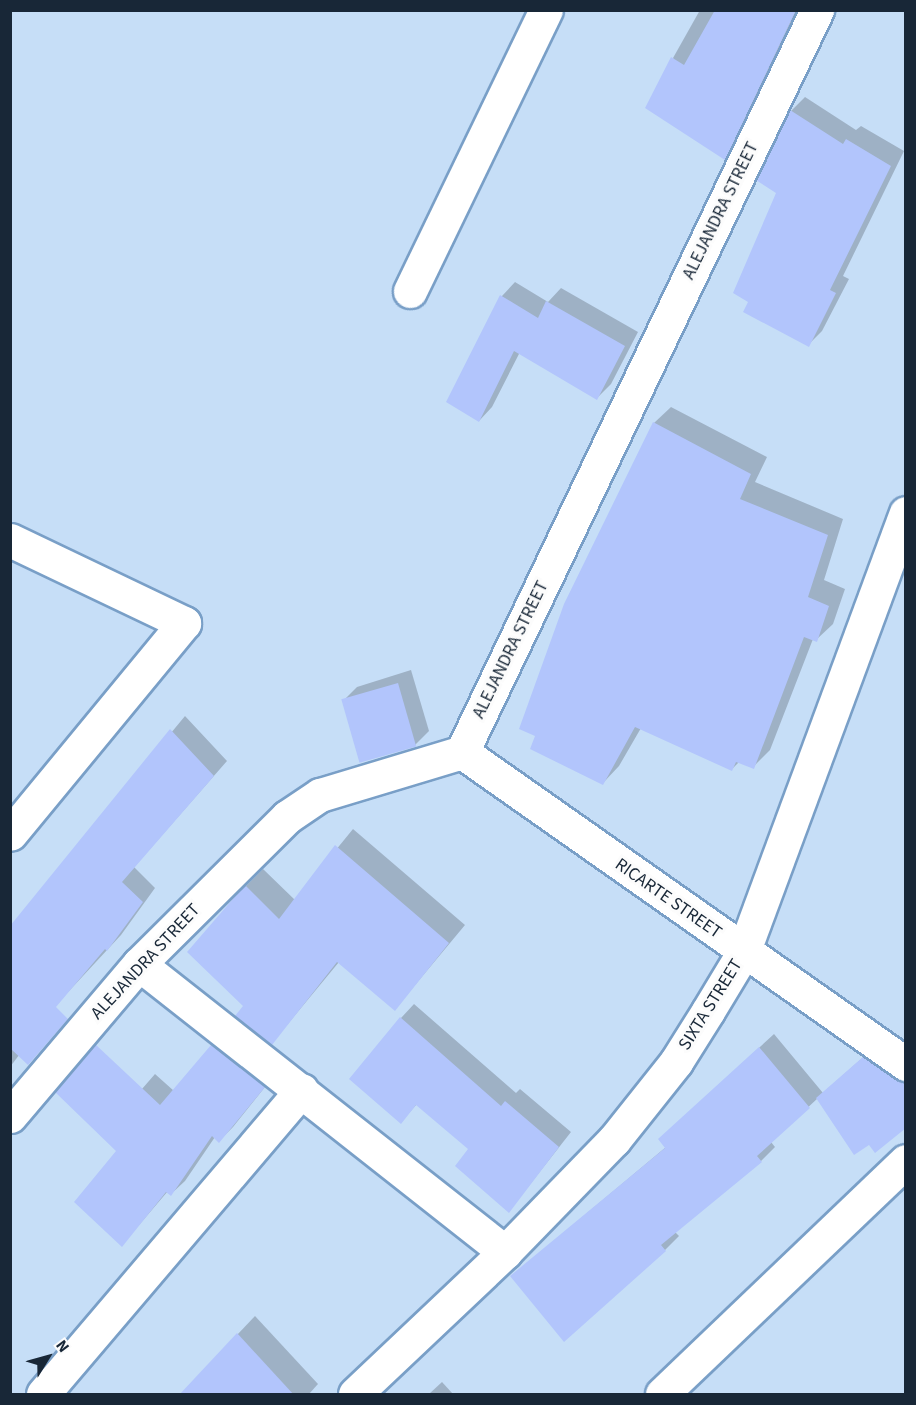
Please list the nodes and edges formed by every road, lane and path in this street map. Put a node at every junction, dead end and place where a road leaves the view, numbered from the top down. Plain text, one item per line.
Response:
1 (546, 10) edge
2 (817, 10) edge
3 (410, 291) dead end
4 (906, 513) edge
5 (14, 547) edge
6 (462, 752) junction
7 (10, 834) edge
8 (743, 953) junction
9 (139, 964) junction
10 (906, 1064) edge
11 (302, 1090) junction
12 (10, 1116) edge
13 (906, 1161) edge
14 (505, 1252) junction
15 (43, 1395) edge
16 (355, 1395) edge
17 (662, 1395) edge

1 - 3 street
2 - 6 street, ALEJANDRA STREET
4 - 8 street, SIXTA STREET
5 - 7 street
6 - 8 street, RICARTE STREET
6 - 9 street, ALEJANDRA STREET
8 - 10 street, RICARTE STREET
8 - 14 street, SIXTA STREET
9 - 11 street
9 - 12 street, ALEJANDRA STREET
11 - 14 street
11 - 15 street
13 - 17 street
14 - 16 street, SIXTA STREET

